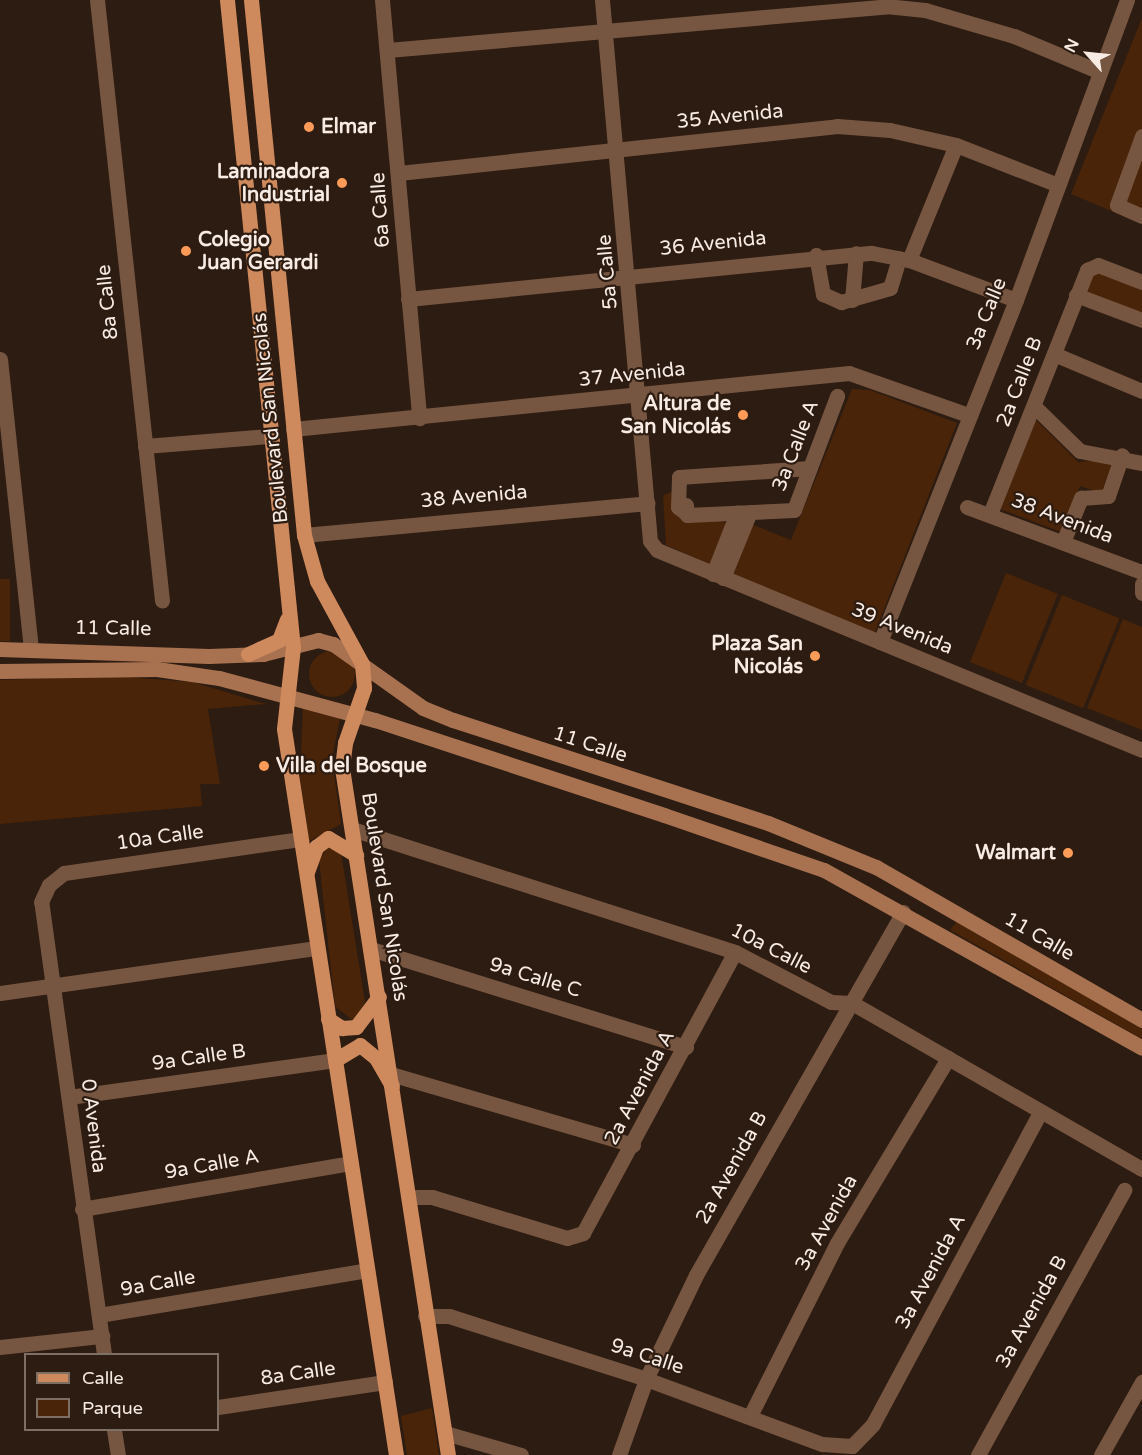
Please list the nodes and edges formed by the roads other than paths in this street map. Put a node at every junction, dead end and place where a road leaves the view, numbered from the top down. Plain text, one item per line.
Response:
1 (97, 0) edge
2 (227, 0) edge
3 (251, 0) edge
4 (382, 0) edge
5 (602, 0) edge
6 (1128, 0) edge
7 (606, 27) junction
8 (388, 50) junction
9 (1100, 72) junction
10 (1142, 136) edge
11 (956, 145) junction
12 (618, 151) junction
13 (399, 172) junction
14 (1058, 184) junction
15 (1142, 216) edge
16 (856, 253) junction
17 (816, 255) junction
18 (904, 259) junction
19 (630, 273) junction
20 (1142, 282) edge
21 (1076, 295) junction
22 (408, 299) junction
23 (852, 300) junction
24 (1016, 300) junction
25 (1142, 320) edge
26 (1054, 354) junction
27 (0, 359) edge
28 (1142, 391) edge
29 (640, 395) junction
30 (837, 396) dead end
31 (1034, 406) junction
32 (968, 415) junction
33 (419, 418) junction
34 (293, 429) junction
35 (269, 436) junction
36 (145, 446) junction
37 (1122, 455) junction
38 (1142, 463) edge
39 (810, 468) junction
40 (648, 503) junction
41 (968, 507) dead end
42 (743, 512) junction
43 (990, 514) junction
44 (304, 535) junction
45 (650, 541) joint
46 (1063, 542) junction
47 (1142, 572) edge
48 (718, 576) junction
49 (162, 600) dead end
50 (288, 601) junction
51 (880, 642) junction
52 (293, 647) junction
53 (31, 648) junction
54 (0, 649) edge
55 (248, 654) junction
56 (362, 664) junction
57 (0, 671) edge
58 (285, 696) junction
59 (356, 714) junction
60 (1142, 750) edge
61 (352, 829) junction
62 (300, 838) junction
63 (356, 855) junction
64 (306, 876) junction
65 (41, 902) joint
66 (903, 912) junction
67 (317, 948) junction
68 (371, 949) junction
69 (735, 952) junction
70 (51, 985) junction
71 (0, 993) edge
72 (379, 997) junction
73 (852, 1004) junction
74 (328, 1019) junction
75 (1142, 1020) edge
76 (686, 1047) junction
77 (1142, 1048) edge
78 (948, 1058) junction
79 (335, 1060) junction
80 (394, 1075) junction
81 (395, 1091) junction
82 (69, 1097) junction
83 (1041, 1113) junction
84 (633, 1145) junction
85 (350, 1163) junction
86 (1142, 1169) edge
87 (1124, 1190) dead end
88 (409, 1197) junction
89 (82, 1209) junction
90 (367, 1270) junction
91 (99, 1315) junction
92 (425, 1316) junction
93 (102, 1336) junction
94 (0, 1347) edge
95 (104, 1353) edge
96 (646, 1379) junction
97 (385, 1382) junction
98 (1142, 1382) edge
99 (219, 1407) edge
100 (751, 1414) junction
101 (114, 1431) edge
102 (444, 1434) junction
103 (852, 1446) joint
104 (118, 1455) edge
105 (396, 1455) edge
106 (448, 1455) edge
107 (521, 1455) edge
108 (619, 1455) edge
109 (978, 1455) edge
110 (1101, 1455) edge

1 - 36 street, 8a Calle
2 - 35 main road, Boulevard San Nicolás
3 - 34 main road, Boulevard San Nicolás
4 - 8 street, 6a Calle
5 - 7 street, 5a Calle
6 - 9 street, 3a Calle
7 - 8 street
7 - 9 street
7 - 12 street, 5a Calle
8 - 13 street, 6a Calle
9 - 14 street, 3a Calle
10 - 15 street
11 - 12 street, 35 Avenida
11 - 14 street, 35 Avenida
11 - 18 street
12 - 13 street, 35 Avenida
12 - 19 street, 5a Calle
13 - 22 street, 6a Calle
14 - 24 street, 3a Calle
16 - 17 street, 36 Avenida
16 - 18 street, 36 Avenida
16 - 23 street
17 - 19 street, 36 Avenida
17 - 23 street
18 - 23 street
18 - 24 street, 36 Avenida
19 - 22 street, 36 Avenida
19 - 29 street, 5a Calle
20 - 21 street, 2a Calle B
21 - 25 street
21 - 26 street, 2a Calle B
22 - 33 street, 6a Calle
24 - 32 street, 3a Calle
26 - 28 street
26 - 31 street, 2a Calle B
27 - 53 street
29 - 32 street, 37 Avenida
29 - 33 street, 37 Avenida
29 - 40 street, 5a Calle
30 - 39 street, 3a Calle A
31 - 37 street
31 - 43 street, 2a Calle B
32 - 51 street, 3a Calle
33 - 34 street, 37 Avenida
34 - 44 main road, Boulevard San Nicolás
35 - 36 street
35 - 50 main road, Boulevard San Nicolás
36 - 49 street, 8a Calle
37 - 38 street
37 - 46 street
39 - 42 street, 3a Calle A
39 - 42 street
40 - 44 street, 38 Avenida
40 - 45 street, 5a Calle
41 - 43 street, 38 Avenida
42 - 48 street
43 - 46 street, 38 Avenida
44 - 56 main road, Boulevard San Nicolás
45 - 48 street, 39 Avenida
46 - 47 street, 38 Avenida
48 - 51 street, 39 Avenida
50 - 52 main road, Boulevard San Nicolás
50 - 55 main road
51 - 60 street, 39 Avenida
52 - 55 main road, 11 Calle
52 - 56 main road, 11 Calle
52 - 58 main road, Boulevard San Nicolás
53 - 54 main road, 11 Calle
53 - 55 main road, 11 Calle
56 - 59 main road, Boulevard San Nicolás
56 - 75 main road, 11 Calle
57 - 58 main road, 11 Calle
58 - 59 main road, 11 Calle
58 - 62 main road, Boulevard San Nicolás
59 - 61 main road, Boulevard San Nicolás
59 - 66 main road, 11 Calle
61 - 63 main road, Boulevard San Nicolás
61 - 69 street, 10a Calle
62 - 64 main road, Boulevard San Nicolás
62 - 65 street, 10a Calle
63 - 64 main road
63 - 68 main road, Boulevard San Nicolás
64 - 67 main road, Boulevard San Nicolás
65 - 70 street, 0 Avenida
66 - 73 street, 2a Avenida B
66 - 77 main road, 11 Calle
67 - 70 street
67 - 74 main road, Boulevard San Nicolás
68 - 72 main road, Boulevard San Nicolás
68 - 76 street, 9a Calle C
69 - 73 street, 10a Calle
69 - 76 street, 2a Avenida A
70 - 71 street
70 - 82 street, 0 Avenida
72 - 74 main road
72 - 80 main road, Boulevard San Nicolás
73 - 78 street, 10a Calle
73 - 96 street, 2a Avenida B
74 - 79 main road, Boulevard San Nicolás
76 - 84 street, 2a Avenida A
78 - 83 street, 10a Calle
78 - 100 street, 3a Avenida
79 - 81 main road
79 - 82 street, 9a Calle B
79 - 85 main road, Boulevard San Nicolás
80 - 81 main road, Boulevard San Nicolás
80 - 84 street
81 - 88 main road, Boulevard San Nicolás
82 - 89 street, 0 Avenida
83 - 86 street, 10a Calle
83 - 103 street, 3a Avenida A
84 - 88 street, 2a Avenida A
85 - 89 street, 9a Calle A
85 - 90 main road, Boulevard San Nicolás
87 - 109 street, 3a Avenida B
88 - 92 main road, Boulevard San Nicolás
89 - 91 street, 0 Avenida
90 - 91 street, 9a Calle
90 - 97 main road, Boulevard San Nicolás
91 - 93 street, 0 Avenida
92 - 96 street, 9a Calle
92 - 102 main road, Boulevard San Nicolás
93 - 94 street
93 - 95 street, 0 Avenida
96 - 100 street, 9a Calle
96 - 108 street, 2a Avenida B
97 - 99 street, 8a Calle
97 - 105 main road, Boulevard San Nicolás
98 - 110 street
100 - 103 street, 9a Calle
101 - 104 street
102 - 106 main road, Boulevard San Nicolás
102 - 107 street

